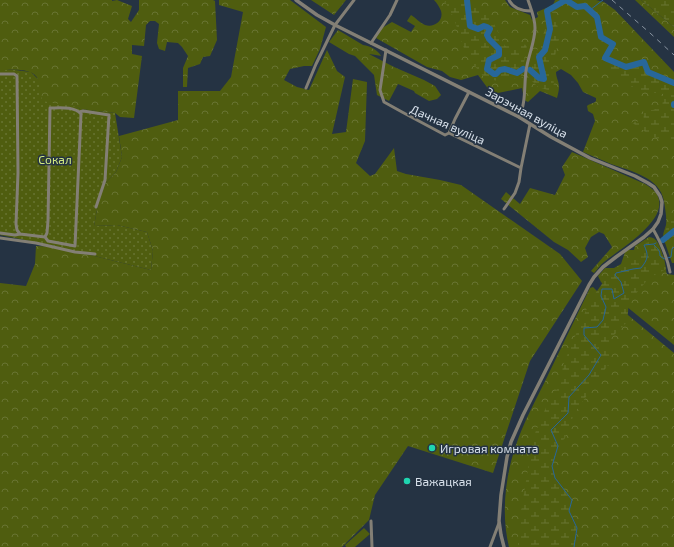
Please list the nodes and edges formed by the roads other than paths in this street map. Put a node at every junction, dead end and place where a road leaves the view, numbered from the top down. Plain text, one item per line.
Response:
1 (296, 0) edge
2 (354, 0) edge
3 (397, 0) edge
4 (509, 0) edge
5 (528, 0) edge
6 (531, 11) junction
7 (335, 26) junction
8 (371, 43) junction
9 (386, 50) junction
10 (0, 74) edge
11 (306, 88) dead end
12 (469, 92) junction
13 (80, 113) junction
14 (519, 117) junction
15 (530, 124) junction
16 (449, 133) junction
17 (521, 168) junction
18 (96, 207) dead end
19 (504, 209) dead end
20 (653, 229) junction
21 (0, 233) edge
22 (20, 234) junction
23 (37, 237) junction
24 (0, 238) edge
25 (44, 238) junction
26 (36, 243) junction
27 (95, 254) dead end
28 (670, 272) dead end
29 (371, 521) dead end
30 (500, 521) junction
31 (372, 547) edge
32 (490, 547) edge
33 (504, 547) edge

1 - 7 street, Зарэчная вуліца
2 - 7 street
3 - 8 street
4 - 6 street
5 - 6 street
6 - 14 street
7 - 8 street, Зарэчная вуліца
7 - 11 street
8 - 9 street, Зарэчная вуліца
9 - 12 street, Зарэчная вуліца
9 - 16 street, Дачная вуліца
10 - 22 street
12 - 14 street, Зарэчная вуліца
12 - 16 street
13 - 18 street
13 - 25 street
13 - 25 street
14 - 15 street, Зарэчная вуліца
15 - 17 street
15 - 20 street, Зарэчная вуліца
16 - 17 street, Дачная вуліца
17 - 19 street
20 - 28 street
20 - 30 street
21 - 22 street
22 - 23 street
23 - 25 street
23 - 26 street
24 - 26 street
26 - 27 street
29 - 31 street
30 - 32 street
30 - 33 street

